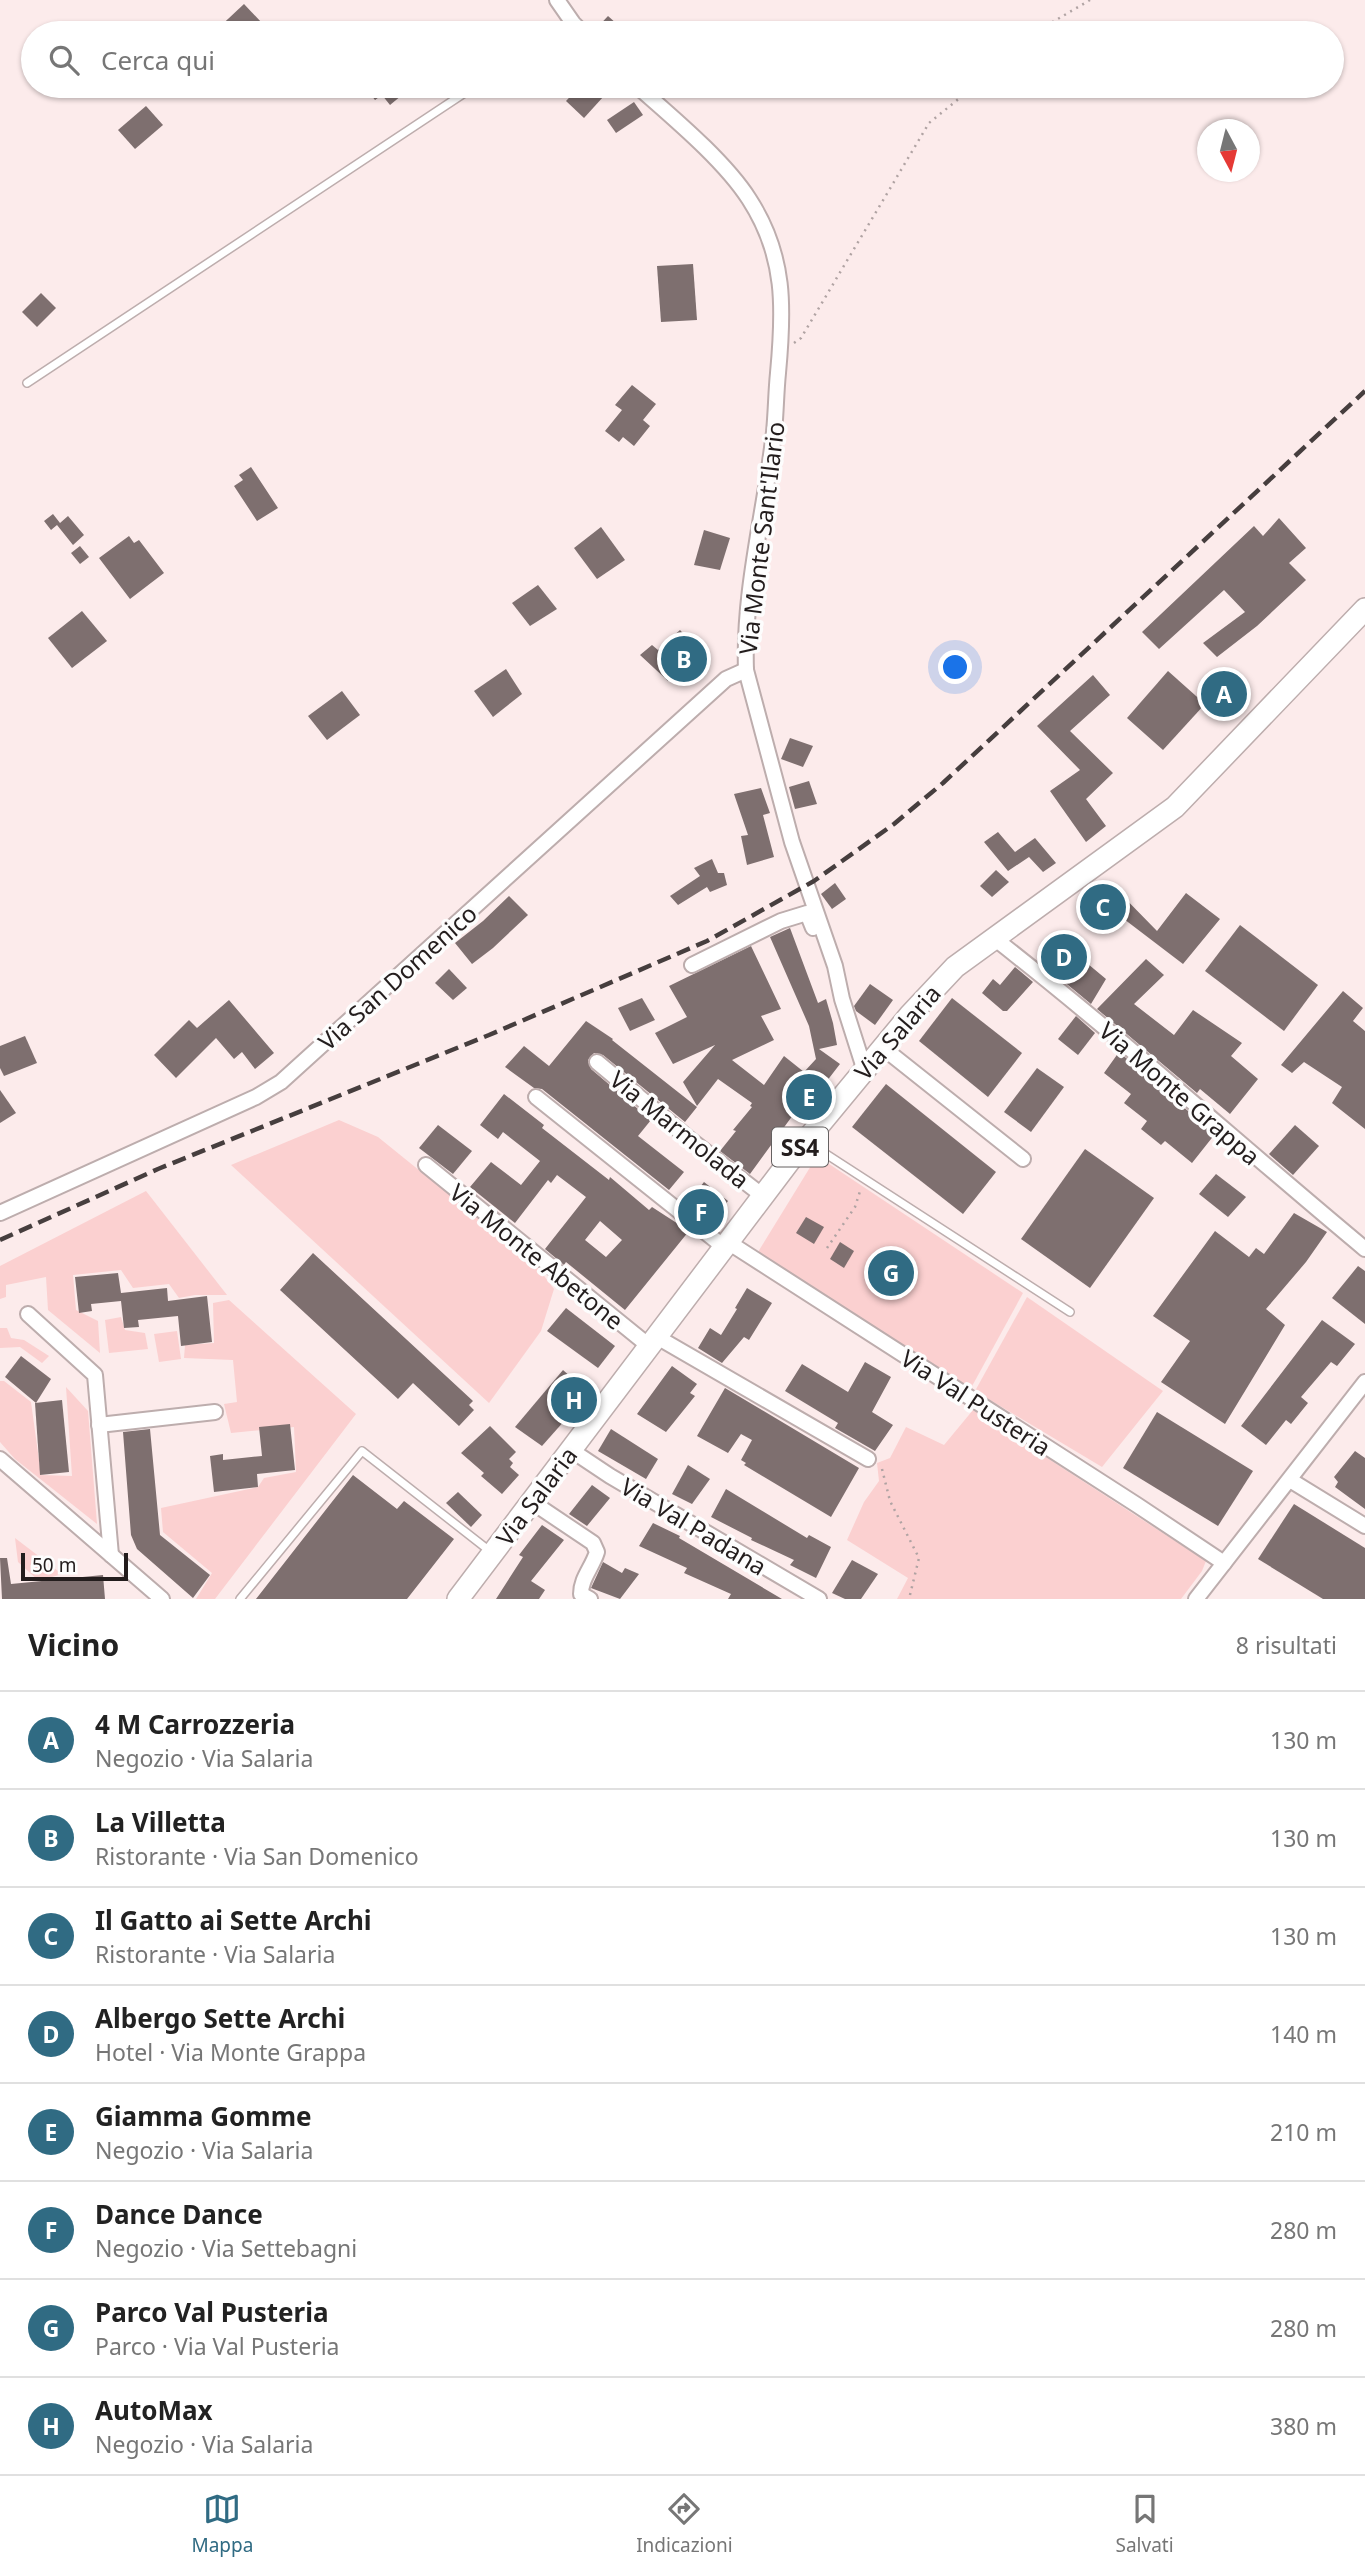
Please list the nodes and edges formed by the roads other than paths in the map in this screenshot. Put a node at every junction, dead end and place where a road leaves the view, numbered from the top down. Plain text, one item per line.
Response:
1 (557, 0) edge
2 (573, 21) edge
3 (457, 98) edge
4 (651, 98) edge
5 (27, 383) dead end
6 (1365, 609) edge
7 (746, 670) junction
8 (994, 939) junction
9 (692, 965) dead end
10 (838, 981) junction
11 (882, 1047) junction
12 (597, 1062) dead end
13 (864, 1068) junction
14 (536, 1097) dead end
15 (806, 1140) junction
16 (1023, 1159) dead end
17 (426, 1165) dead end
18 (763, 1196) junction
19 (0, 1213) edge
20 (726, 1245) junction
21 (1365, 1249) edge
22 (1070, 1312) dead end
23 (28, 1314) dead end
24 (653, 1342) junction
25 (1365, 1382) edge
26 (215, 1412) dead end
27 (99, 1425) junction
28 (571, 1450) junction
29 (0, 1459) edge
30 (868, 1459) dead end
31 (1290, 1480) junction
32 (532, 1502) junction
33 (1365, 1526) edge
34 (493, 1553) junction
35 (111, 1555) junction
36 (1224, 1563) junction
37 (145, 1594) edge
38 (162, 1599) edge
39 (240, 1599) edge
40 (458, 1599) edge
41 (590, 1599) edge
42 (819, 1599) edge
43 (1196, 1599) edge

1 - 2 street
3 - 5 lane
4 - 7 street, Via Monte Sant'Ilario
6 - 8 main road, Via Salaria / SS4
7 - 10 street, Via Monte Sant'Ilario
7 - 19 street, Via San Domenico
8 - 11 main road, Via Salaria / SS4
8 - 21 street, Via Monte Grappa
9 - 10 street
10 - 13 street, Via Monte Sant'Ilario
11 - 13 main road, Via Salaria / SS4
11 - 16 street
12 - 18 street, Via Marmolada
13 - 15 main road, Via Salaria / SS4
14 - 20 street, Via Val Pusteria
15 - 18 main road, Via Salaria / SS4
15 - 22 lane
17 - 24 street, Via Monte Abetone
18 - 20 main road, Via Salaria / SS4
20 - 24 main road, Via Salaria / SS4
20 - 36 street, Via Val Pusteria
23 - 27 street
24 - 28 main road, Via Salaria / SS4
24 - 30 street, Via Monte Abetone
25 - 31 street
26 - 27 street
27 - 35 street
28 - 32 main road, Via Salaria / SS4
28 - 42 street, Via Val Padana
29 - 35 street
31 - 33 street
31 - 36 street
32 - 34 main road, Via Salaria / SS4
32 - 41 street
34 - 39 lane
34 - 40 main road, Via Salaria / SS4
35 - 37 street
36 - 43 street
37 - 38 street

